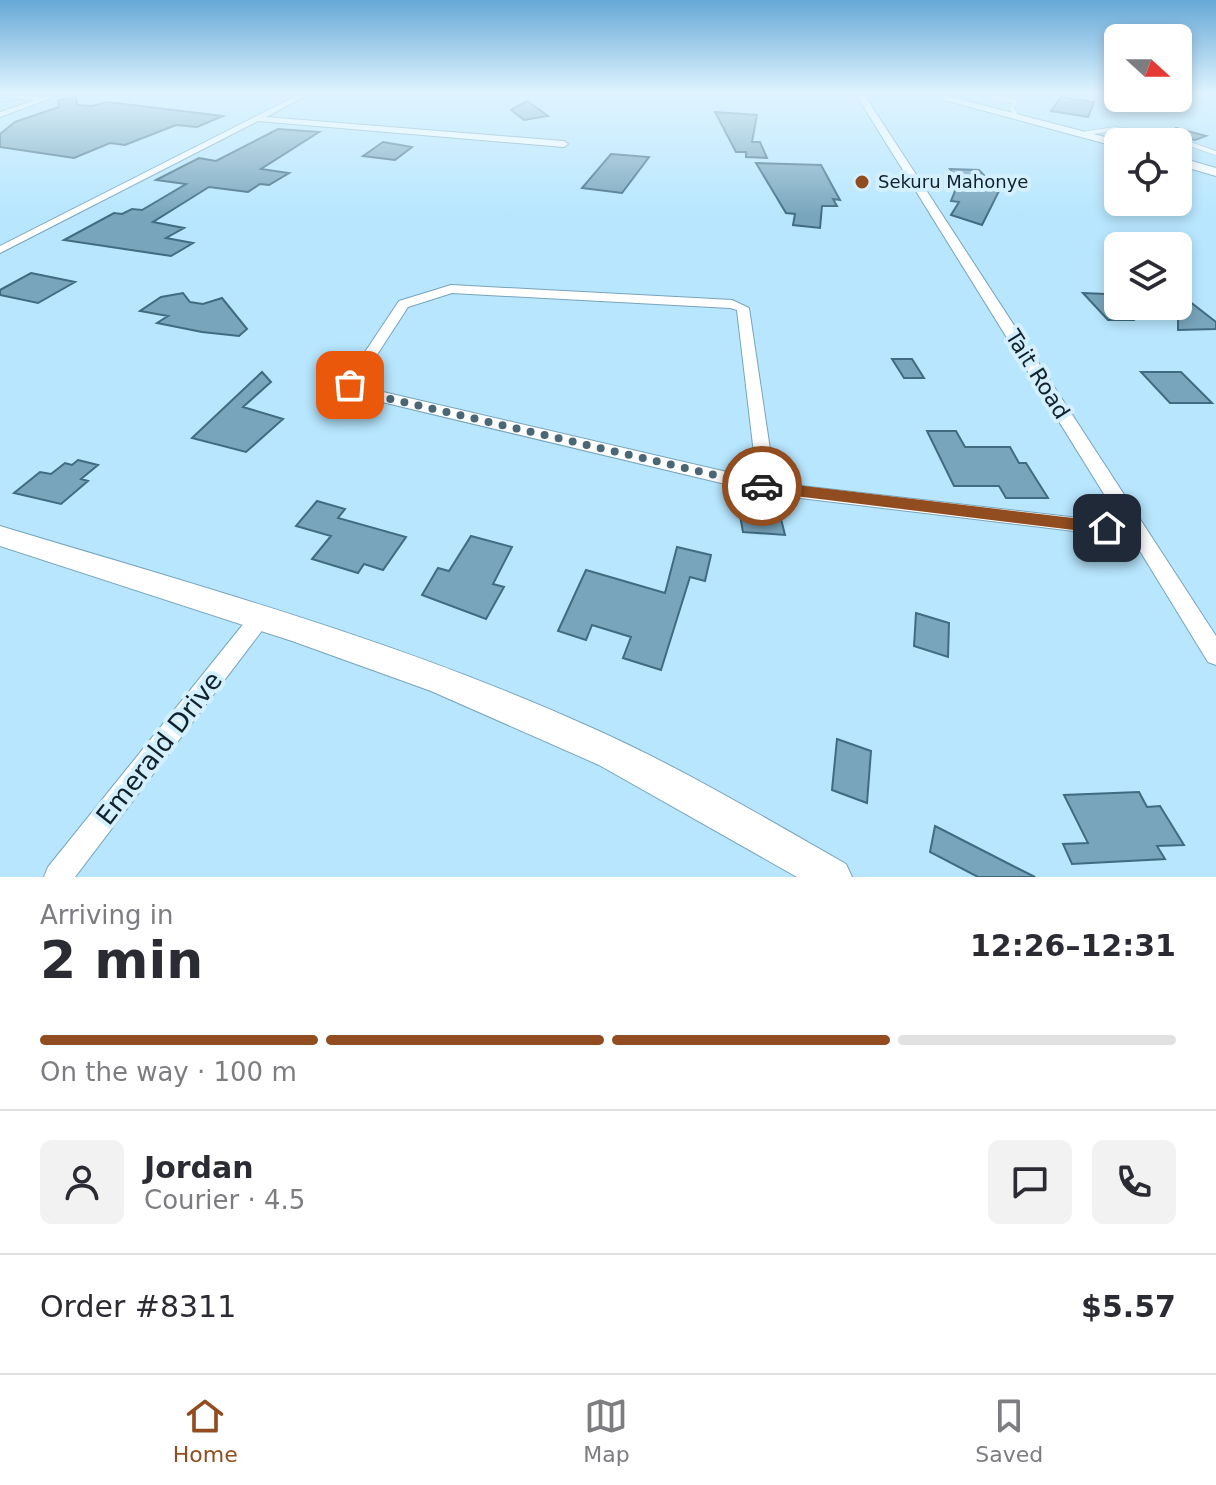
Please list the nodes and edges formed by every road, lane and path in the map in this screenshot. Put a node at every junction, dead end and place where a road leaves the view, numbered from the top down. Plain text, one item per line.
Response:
1 (227, 134) edge
2 (440, 134) edge
3 (885, 134) edge
4 (564, 144) dead end
5 (1192, 145) edge
6 (1216, 153) edge
7 (1192, 165) edge
8 (1216, 172) edge
9 (0, 250) edge
10 (767, 488) junction
11 (1138, 532) junction
12 (0, 536) edge
13 (260, 618) junction
14 (1216, 655) edge
15 (58, 877) edge
16 (833, 877) edge

1 - 9 street
2 - 4 street
3 - 11 street, Tait Road
5 - 6 lane
7 - 8 main road
10 - 10 street
10 - 11 street
11 - 14 street, Tait Road
12 - 13 street
13 - 15 street, Emerald Drive
13 - 16 street

